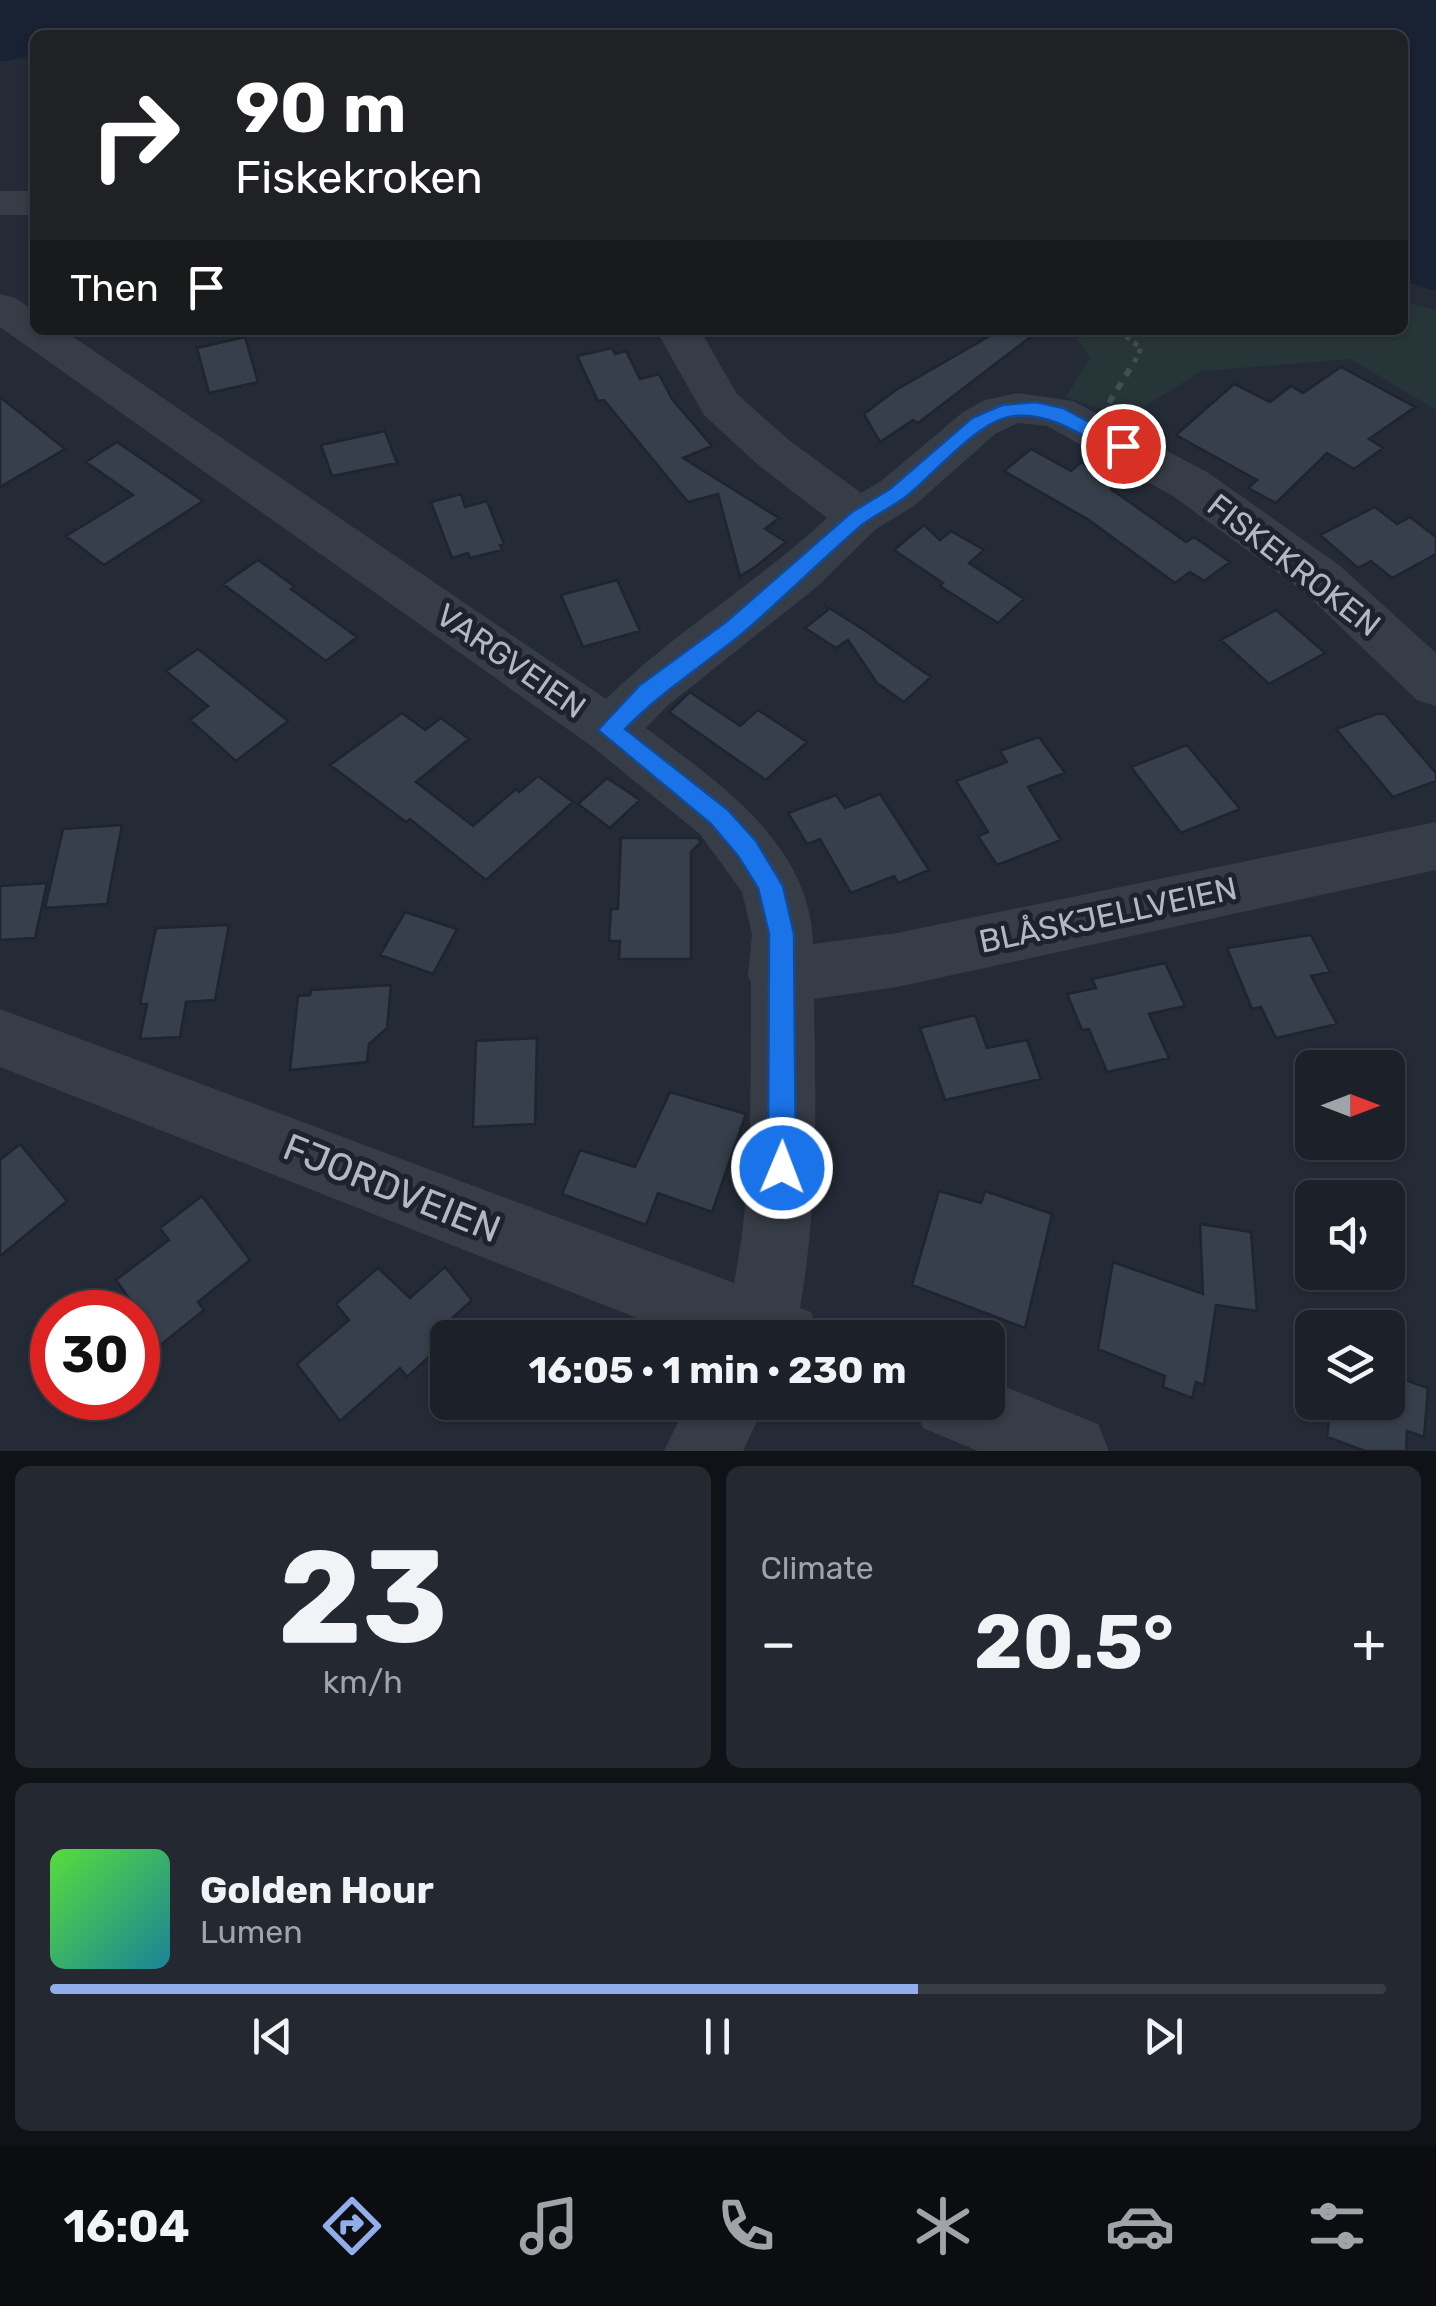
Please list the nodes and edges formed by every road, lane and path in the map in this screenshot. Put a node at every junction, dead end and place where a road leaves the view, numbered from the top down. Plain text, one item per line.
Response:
1 (0, 203) edge
2 (30, 203) edge
3 (0, 307) edge
4 (30, 328) edge
5 (40, 335) edge
6 (681, 335) edge
7 (1124, 335) edge
8 (1090, 428) junction
9 (859, 517) junction
10 (1436, 686) edge
11 (610, 730) junction
12 (1436, 846) edge
13 (779, 976) junction
14 (0, 1038) edge
15 (730, 1320) edge
16 (770, 1320) edge
17 (719, 1420) edge
18 (994, 1420) edge
19 (702, 1451) edge
20 (1072, 1451) edge

1 - 2 street
3 - 4 street, VARGVEIEN
5 - 11 street, VARGVEIEN
6 - 9 street
7 - 8 path
8 - 9 street, FISKEKROKEN
8 - 10 street, FISKEKROKEN
9 - 11 street, FISKEKROKEN
11 - 13 street, VARGVEIEN
12 - 13 street, BLÅSKJELLVEIEN
13 - 16 street, VARGVEIEN
14 - 15 street, FJORDVEIEN
17 - 19 street
18 - 20 street

